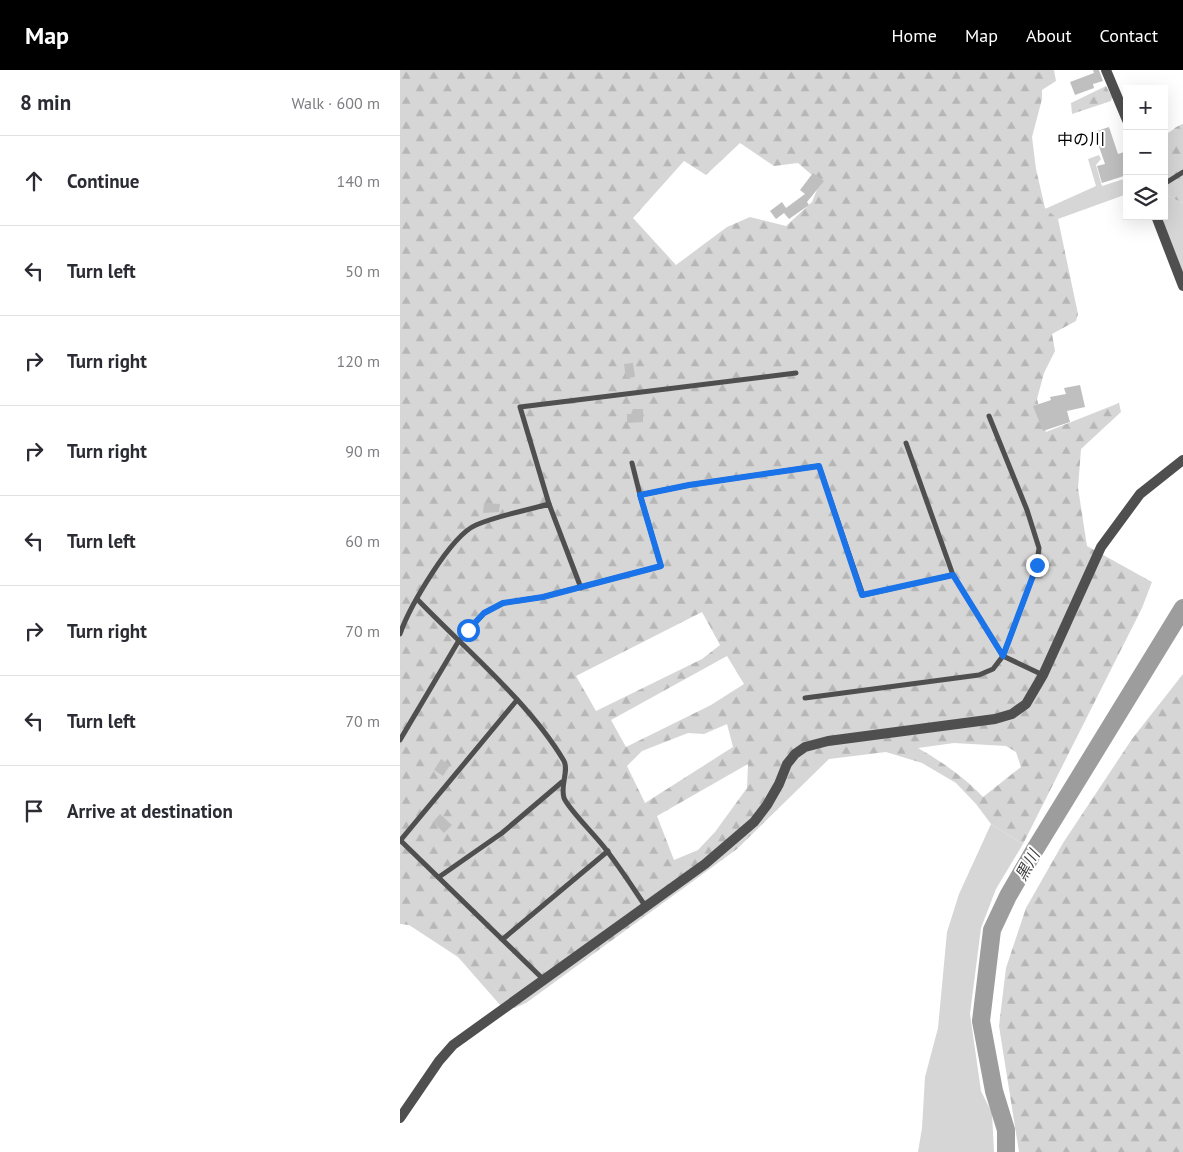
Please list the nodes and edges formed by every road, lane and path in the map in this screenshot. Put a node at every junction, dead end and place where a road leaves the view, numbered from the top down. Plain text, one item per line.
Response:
1 (1106, 70) edge
2 (1123, 110) edge
3 (1183, 172) edge
4 (1168, 181) edge
5 (1158, 220) edge
6 (1183, 286) edge
7 (796, 373) dead end
8 (989, 416) dead end
9 (906, 443) dead end
10 (1183, 460) edge
11 (632, 463) dead end
12 (640, 495) junction
13 (549, 504) junction
14 (953, 575) junction
15 (580, 588) junction
16 (417, 599) junction
17 (400, 634) edge
18 (458, 642) junction
19 (1003, 656) junction
20 (1043, 675) junction
21 (805, 698) dead end
22 (517, 700) junction
23 (400, 740) edge
24 (562, 782) junction
25 (400, 841) edge
26 (608, 851) junction
27 (439, 877) junction
28 (646, 907) junction
29 (503, 939) junction
30 (543, 979) junction
31 (400, 1118) edge

1 - 2 street
3 - 4 lane
5 - 6 street
7 - 13 lane
8 - 19 lane
9 - 14 lane
10 - 20 street
11 - 12 lane
12 - 14 lane
12 - 15 lane
13 - 15 lane
13 - 16 lane
14 - 19 lane
15 - 18 lane
16 - 17 lane
16 - 18 lane
18 - 22 lane
18 - 23 lane
19 - 20 lane
19 - 21 lane
20 - 28 street
22 - 24 lane
22 - 25 lane
24 - 26 lane
24 - 27 lane
25 - 27 lane
26 - 28 lane
26 - 29 lane
27 - 29 lane
28 - 30 street
29 - 30 lane
30 - 31 street

